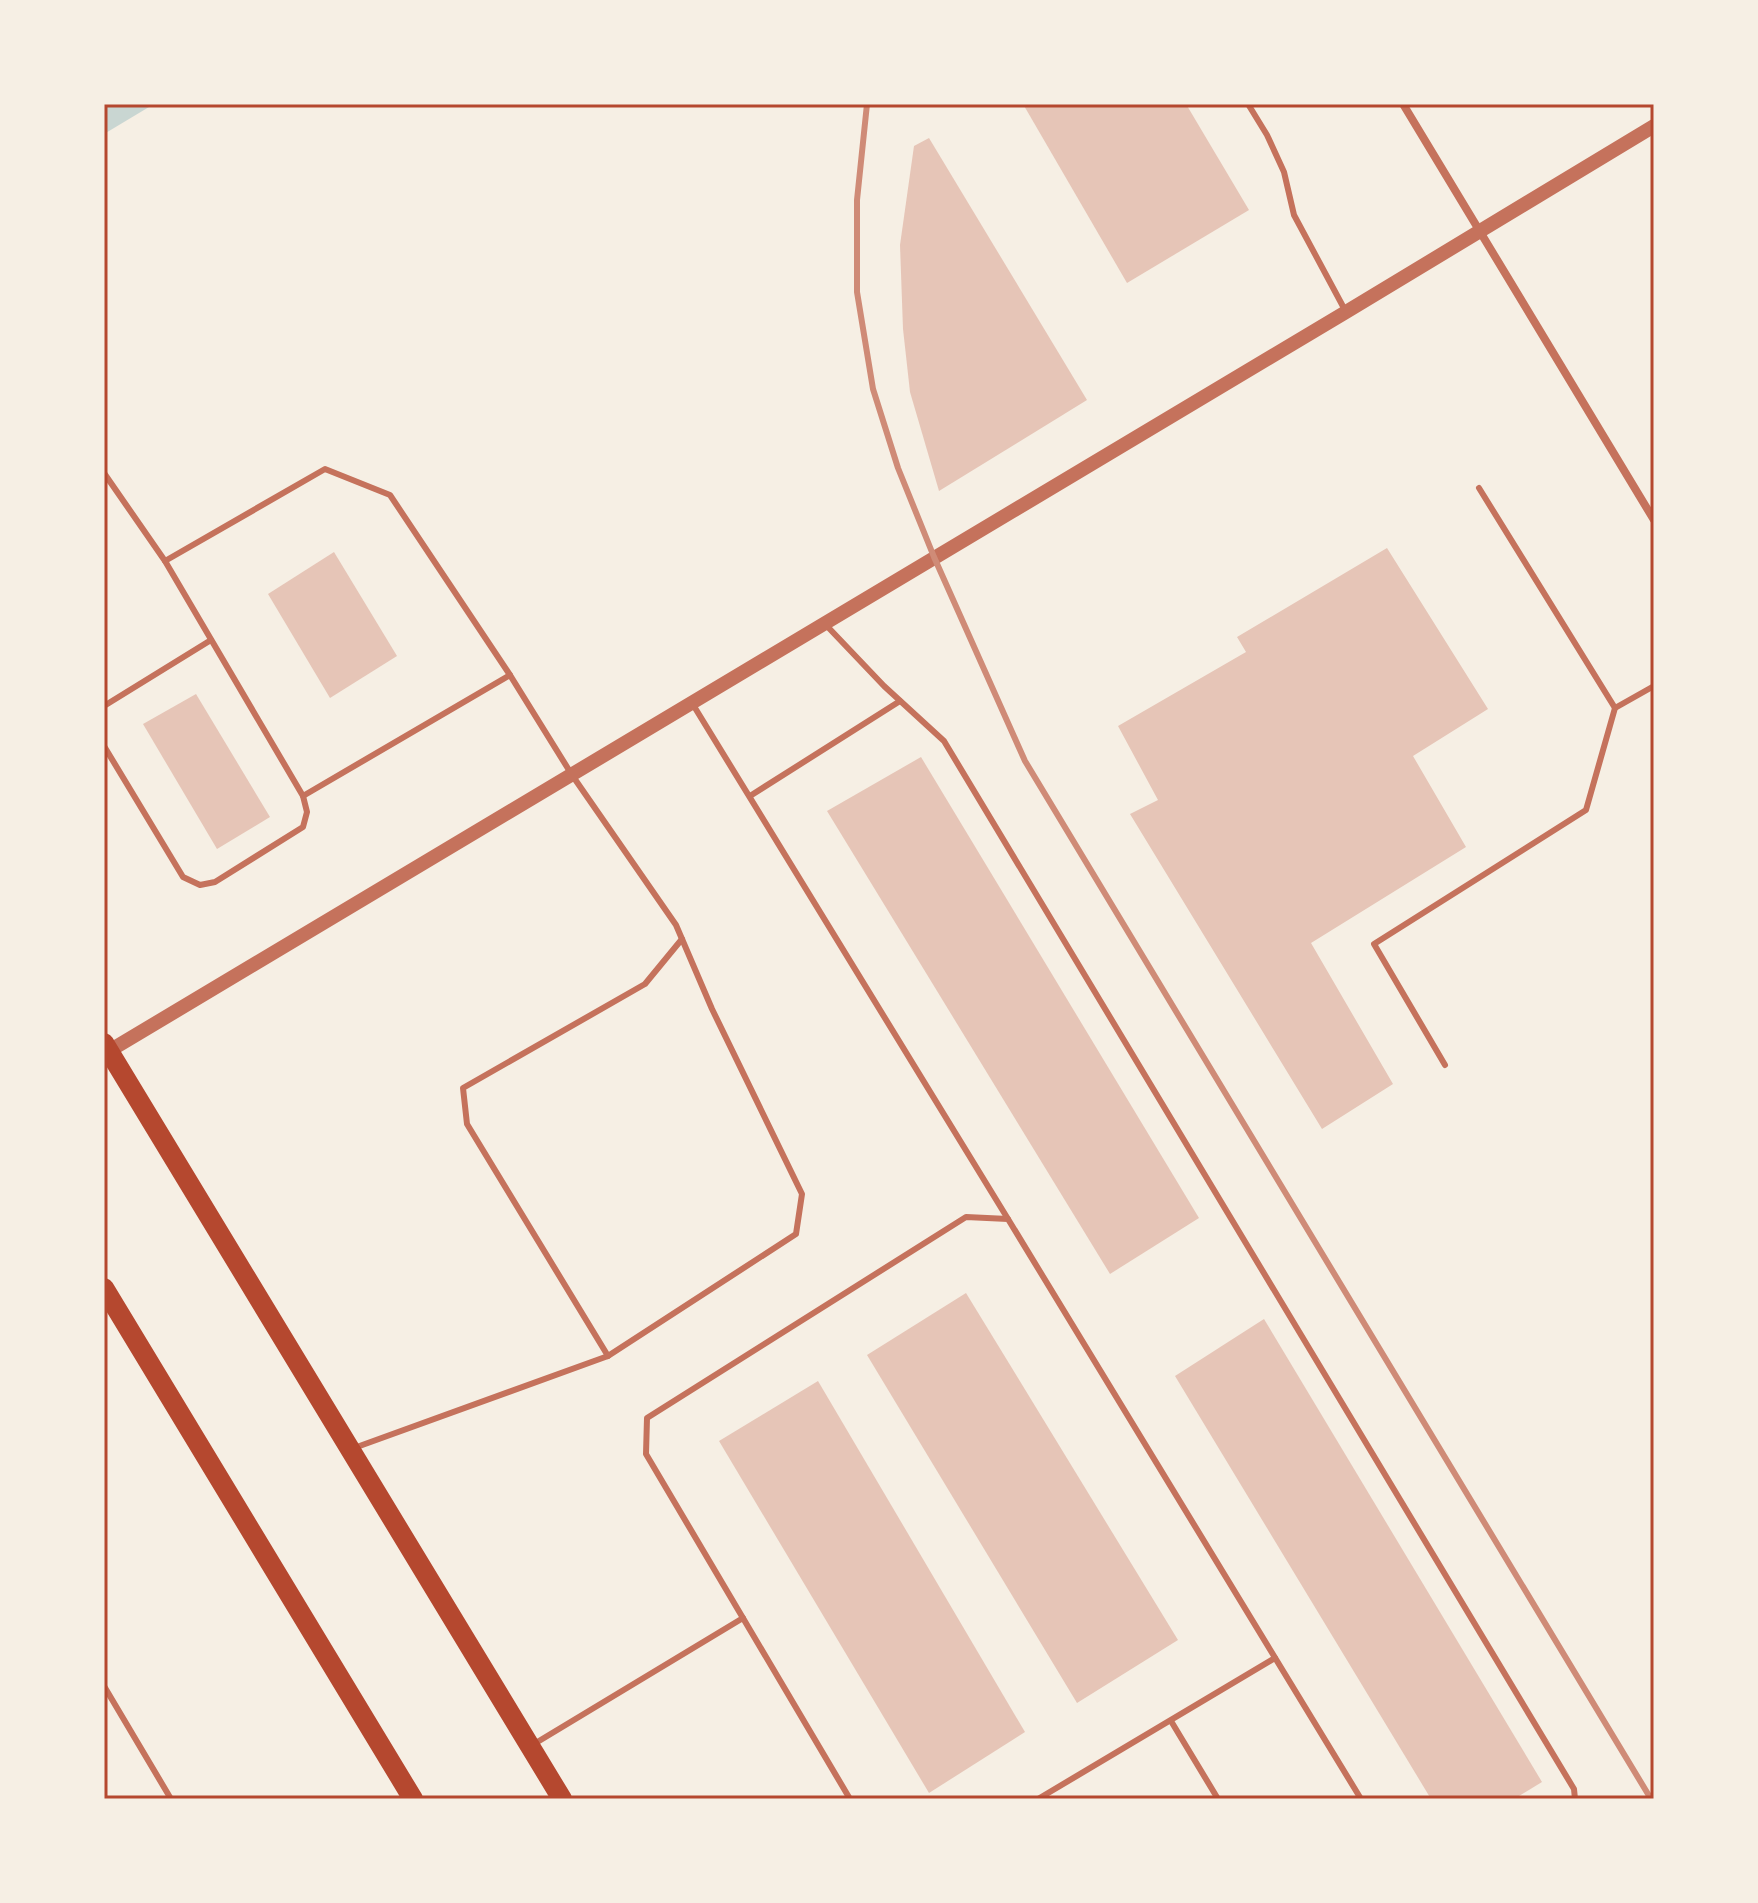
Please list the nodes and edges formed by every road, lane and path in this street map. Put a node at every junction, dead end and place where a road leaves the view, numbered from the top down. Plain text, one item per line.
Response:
1 (1248, 104) edge
2 (1403, 104) edge
3 (1654, 126) edge
4 (1480, 232) junction
5 (1346, 312) junction
6 (104, 473) edge
7 (1479, 488) dead end
8 (1654, 520) edge
9 (165, 561) junction
10 (825, 624) junction
11 (211, 640) junction
12 (510, 675) junction
13 (1654, 686) edge
14 (900, 701) junction
15 (692, 703) junction
16 (104, 706) edge
17 (1615, 708) junction
18 (104, 746) edge
19 (572, 775) junction
20 (303, 796) junction
21 (750, 796) junction
22 (682, 939) junction
23 (106, 1049) edge
24 (1445, 1065) dead end
25 (1008, 1219) junction
26 (104, 1288) edge
27 (608, 1356) junction
28 (350, 1449) junction
29 (743, 1618) junction
30 (1275, 1658) junction
31 (104, 1686) edge
32 (1171, 1721) junction
33 (530, 1746) junction
34 (171, 1799) edge
35 (413, 1799) edge
36 (562, 1799) edge
37 (850, 1799) edge
38 (1038, 1799) edge
39 (1218, 1799) edge
40 (1361, 1799) edge
41 (1575, 1799) edge

1 - 5 lane
2 - 4 street
3 - 4 street
4 - 5 street
4 - 8 street
5 - 10 street
6 - 9 lane
7 - 17 lane
9 - 11 lane
9 - 12 lane
10 - 14 lane
10 - 15 street
11 - 16 lane
11 - 20 lane
12 - 19 lane
12 - 20 lane
13 - 17 lane
14 - 21 lane
14 - 41 lane
15 - 19 street
15 - 21 lane
17 - 24 lane
18 - 20 lane
19 - 22 lane
19 - 23 street
21 - 25 lane
22 - 27 lane
22 - 27 lane
23 - 28 main road
25 - 29 lane
25 - 30 lane
26 - 35 main road
27 - 28 lane
28 - 33 main road
29 - 33 lane
29 - 37 lane
30 - 32 lane
30 - 40 lane
31 - 34 lane
32 - 38 lane
32 - 39 lane
33 - 36 main road

